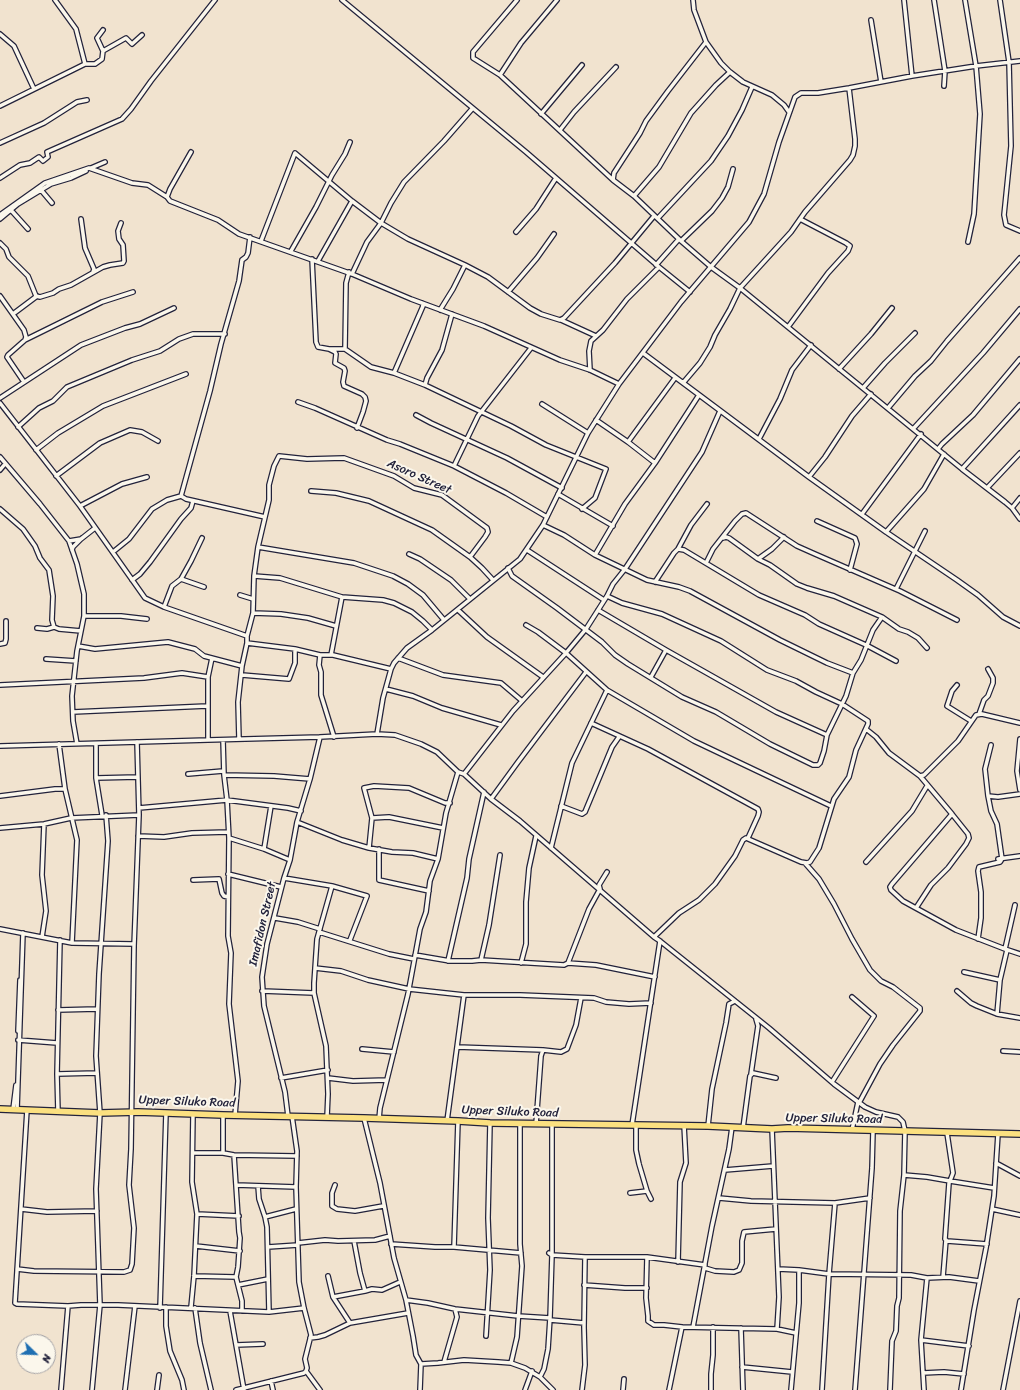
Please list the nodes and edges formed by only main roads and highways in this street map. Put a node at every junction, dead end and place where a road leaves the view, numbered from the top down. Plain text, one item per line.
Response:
1 (0, 1109) edge
2 (1020, 1134) edge

1 - 2 main road, Upper Siluko Road

